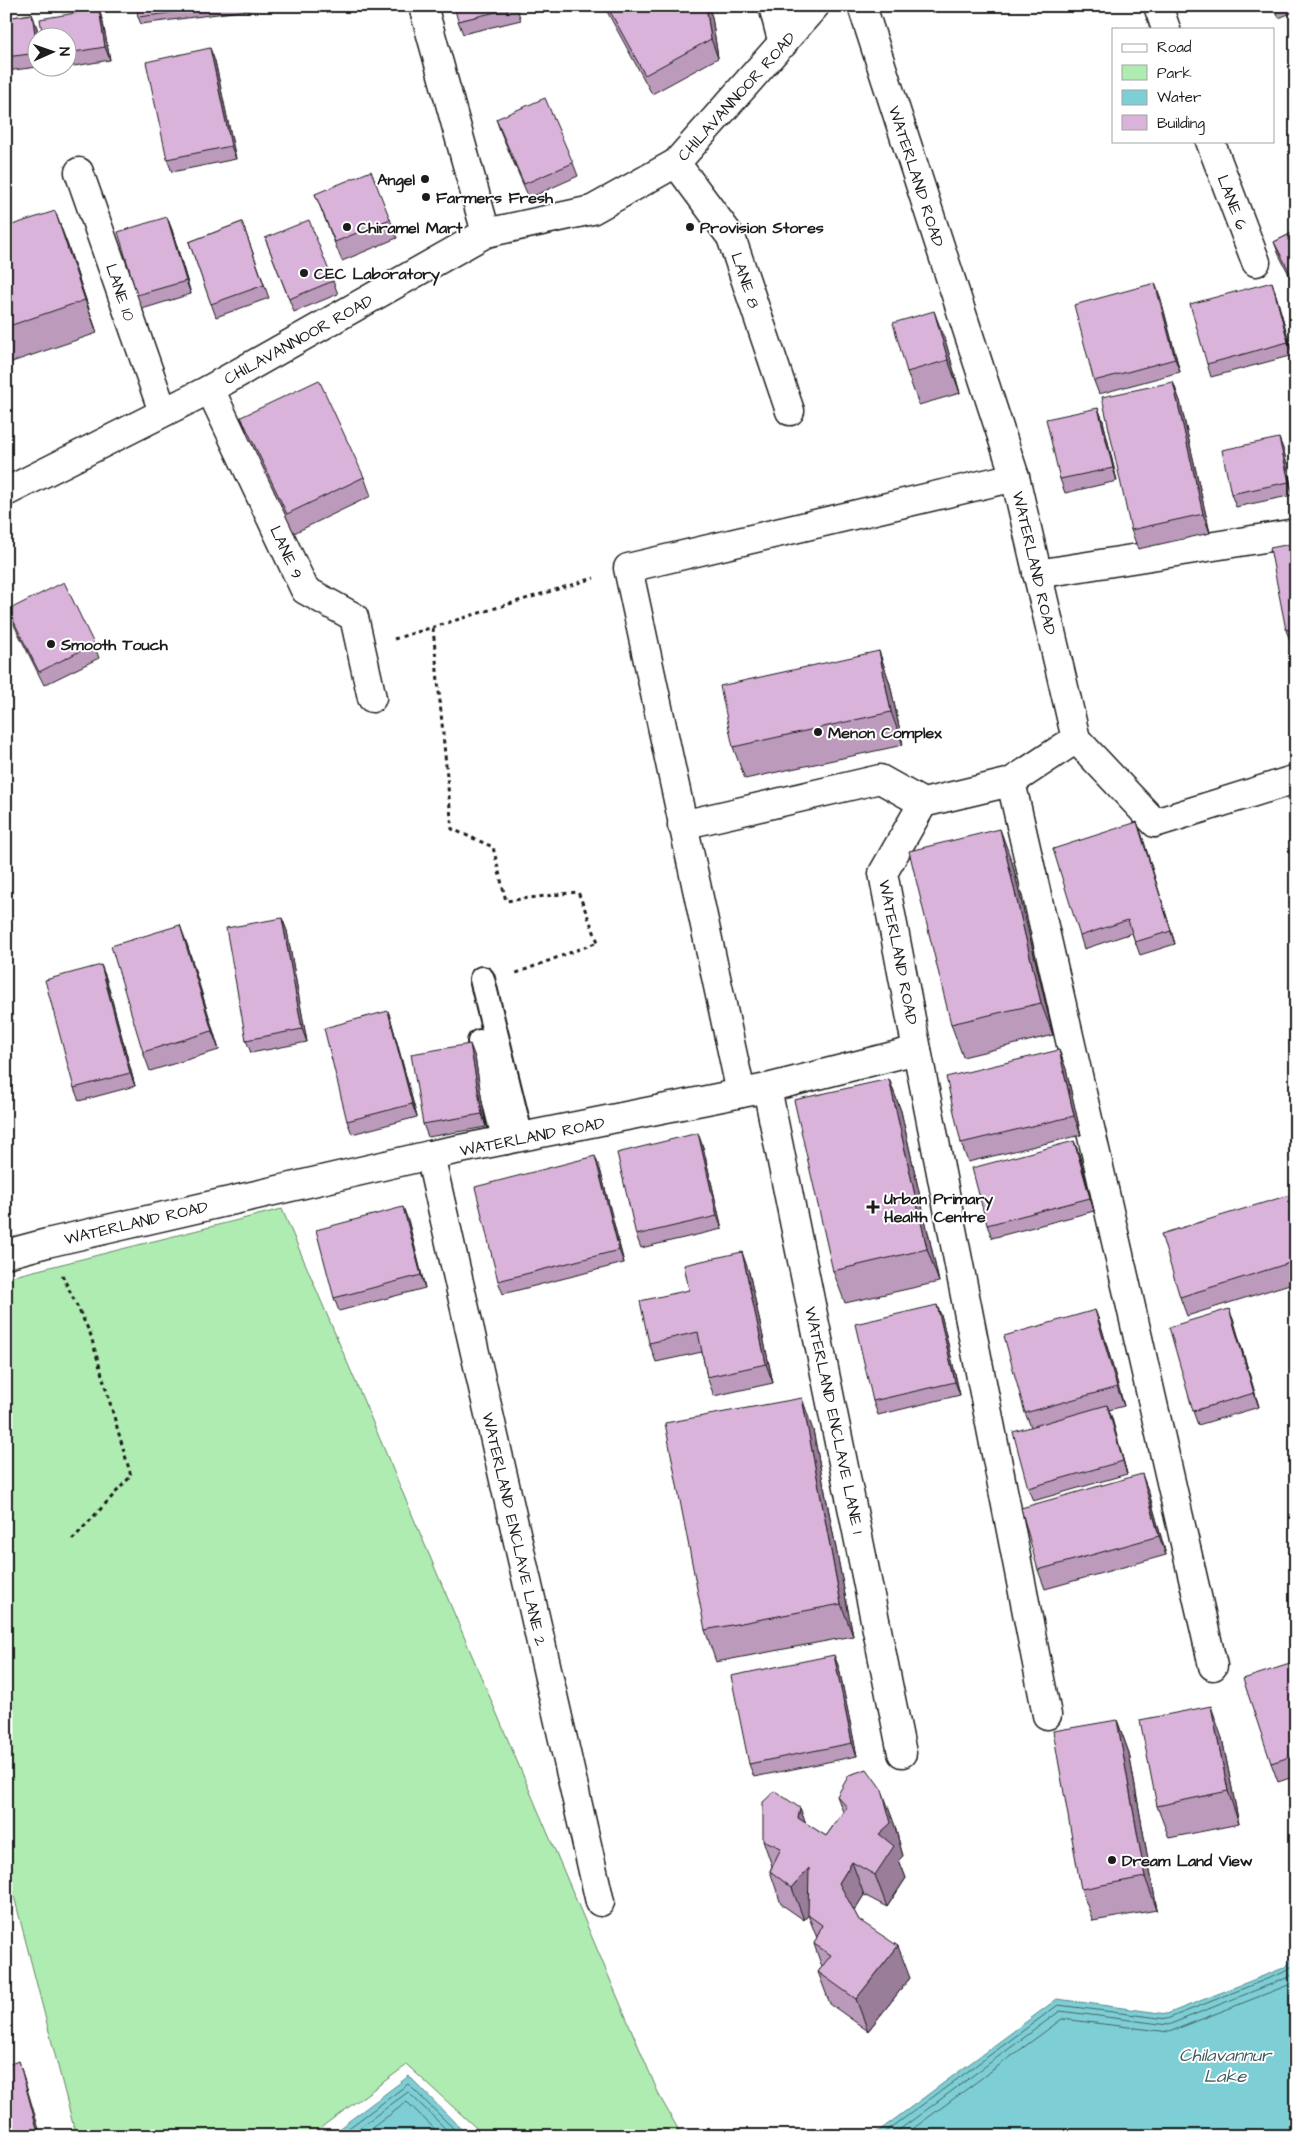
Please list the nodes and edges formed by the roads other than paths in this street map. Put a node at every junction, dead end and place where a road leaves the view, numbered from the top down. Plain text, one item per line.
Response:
1 (422, 6) edge
2 (773, 6) edge
3 (815, 6) edge
4 (862, 6) edge
5 (1158, 6) edge
6 (1166, 28) edge
7 (783, 44) junction
8 (1210, 142) edge
9 (676, 164) junction
10 (79, 172) dead end
11 (486, 233) junction
12 (1256, 262) dead end
13 (210, 389) junction
14 (790, 411) dead end
15 (163, 412) junction
16 (1015, 477) junction
17 (6, 492) edge
18 (1296, 533) edge
19 (1038, 574) junction
20 (372, 698) dead end
21 (1076, 739) junction
22 (1296, 779) edge
23 (1011, 782) junction
24 (923, 803) junction
25 (682, 825) junction
26 (482, 979) dead end
27 (480, 1042) dead end
28 (917, 1050) junction
29 (754, 1090) junction
30 (513, 1140) junction
31 (430, 1156) junction
32 (6, 1254) edge
33 (1213, 1666) dead end
34 (1047, 1715) dead end
35 (902, 1753) dead end
36 (600, 1902) dead end

1 - 11 street
2 - 7 street
3 - 7 street, CHILAVANNOOR ROAD
4 - 16 street, WATERLAND ROAD
5 - 6 street
7 - 9 street, CHILAVANNOOR ROAD
8 - 12 street, LANE 6
9 - 11 street, CHILAVANNOOR ROAD
9 - 14 street, LANE 8
10 - 15 street, LANE 10
11 - 13 street, CHILAVANNOOR ROAD
13 - 15 street, CHILAVANNOOR ROAD
13 - 20 street, LANE 9
15 - 17 street, CHILAVANNOOR ROAD
16 - 19 street, WATERLAND ROAD
16 - 25 street, WATERLAND ENCLAVE LANE 1
18 - 19 street
19 - 21 street, WATERLAND ROAD
21 - 22 street
21 - 23 street
23 - 24 street
23 - 33 street
24 - 25 street
24 - 28 street, WATERLAND ROAD
25 - 29 street, WATERLAND ENCLAVE LANE 1
26 - 30 lane
27 - 30 lane
28 - 29 street, WATERLAND ROAD
28 - 34 street
29 - 30 street, WATERLAND ROAD
29 - 35 street, WATERLAND ENCLAVE LANE 1
30 - 31 street, WATERLAND ROAD
31 - 32 street, WATERLAND ROAD
31 - 36 street, WATERLAND ENCLAVE LANE 2

